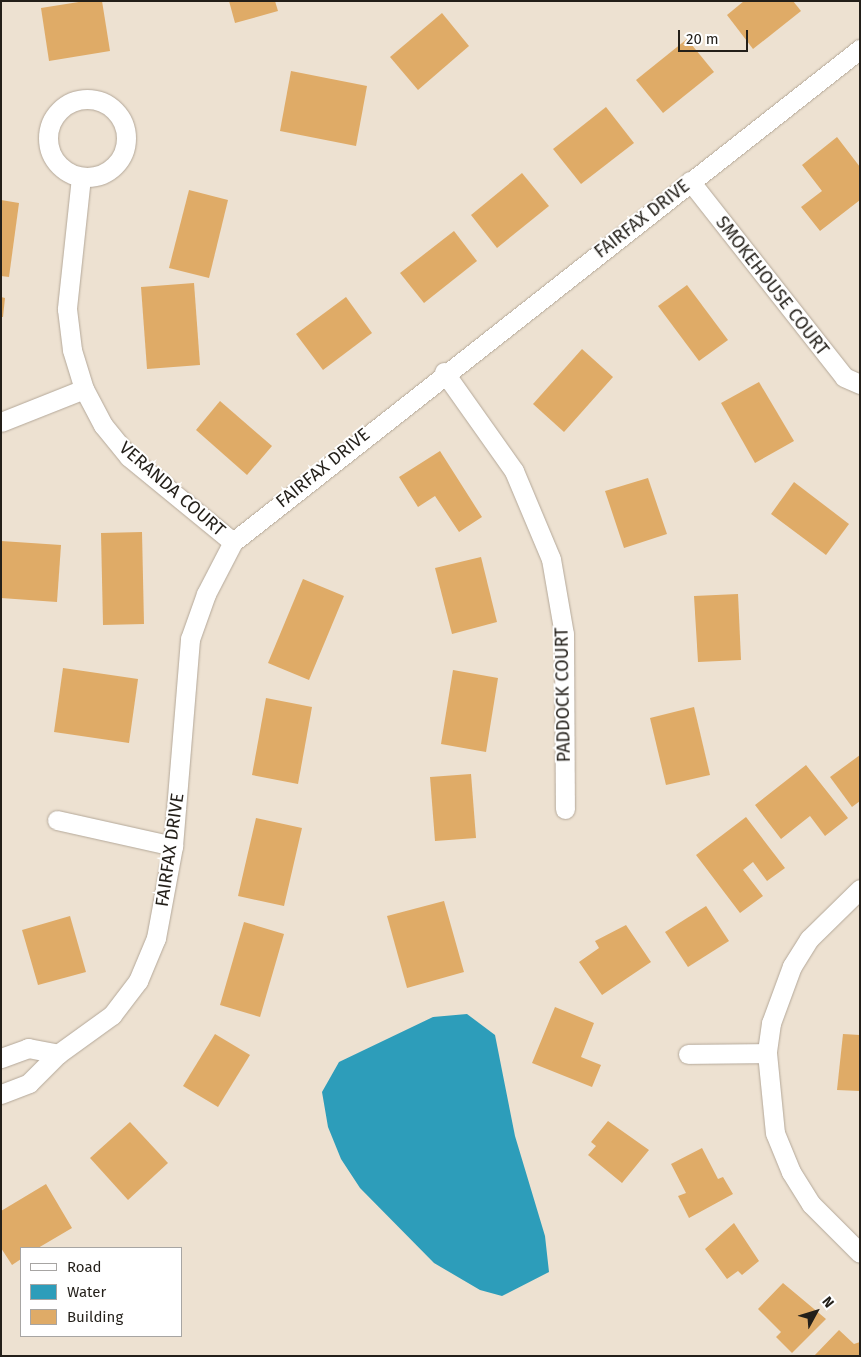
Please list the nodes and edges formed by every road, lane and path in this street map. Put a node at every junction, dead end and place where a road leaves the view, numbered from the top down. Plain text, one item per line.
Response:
1 (860, 49) edge
2 (81, 177) junction
3 (690, 181) junction
4 (444, 372) junction
5 (860, 384) edge
6 (84, 389) junction
7 (1, 422) edge
8 (233, 542) junction
9 (565, 809) dead end
10 (57, 820) dead end
11 (174, 846) junction
12 (860, 889) edge
13 (767, 1053) junction
14 (58, 1054) junction
15 (688, 1054) dead end
16 (1, 1058) edge
17 (1, 1094) edge
18 (860, 1254) edge

1 - 3 street, FAIRFAX DRIVE
2 - 2 street
2 - 6 street, VERANDA COURT
3 - 4 street, FAIRFAX DRIVE
3 - 5 street, SMOKEHOUSE COURT
4 - 8 street, FAIRFAX DRIVE
4 - 9 street, PADDOCK COURT
6 - 7 street
6 - 8 street, VERANDA COURT
8 - 11 street, FAIRFAX DRIVE
10 - 11 street
11 - 14 street, FAIRFAX DRIVE
12 - 13 street
13 - 15 street
13 - 18 street
14 - 16 street
14 - 17 street, FAIRFAX DRIVE

